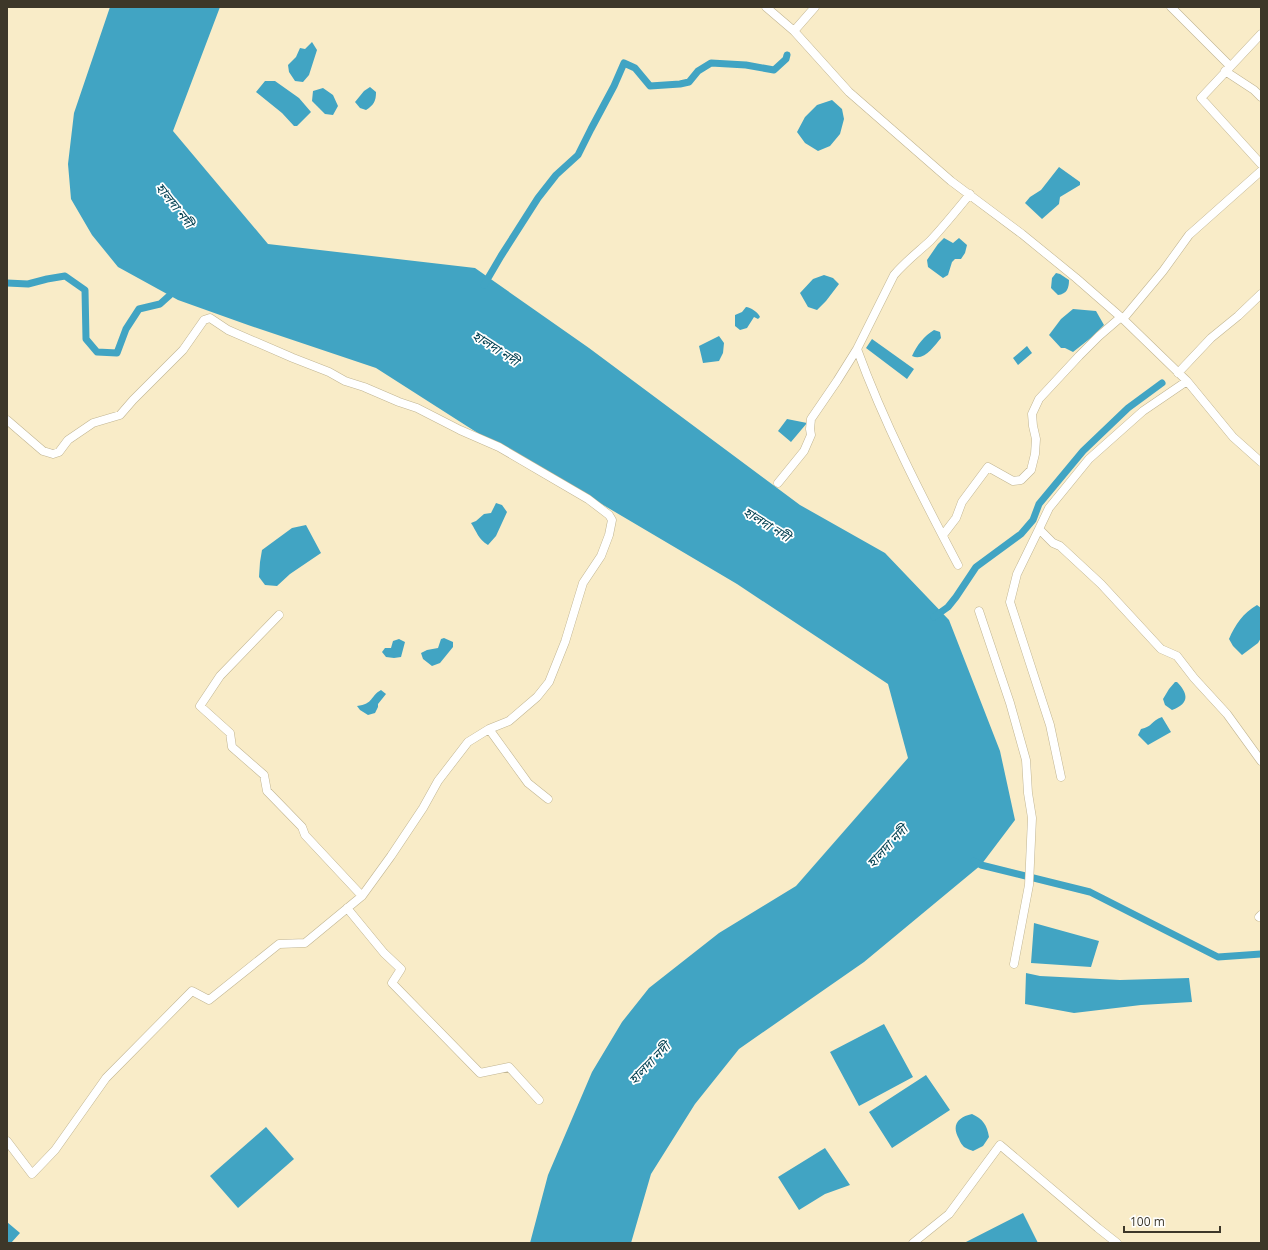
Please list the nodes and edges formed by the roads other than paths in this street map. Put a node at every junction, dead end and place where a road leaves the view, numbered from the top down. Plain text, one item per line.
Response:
1 (766, 7) edge
2 (815, 7) edge
3 (1171, 7) edge
4 (794, 31) junction
5 (1261, 34) edge
6 (1228, 68) junction
7 (1261, 97) edge
8 (1261, 164) edge
9 (1261, 171) edge
10 (970, 194) junction
11 (1261, 294) edge
12 (1122, 318) junction
13 (857, 349) junction
14 (1178, 373) junction
15 (1186, 380) junction
16 (7, 420) edge
17 (1261, 462) edge
18 (778, 483) dead end
19 (1039, 529) junction
20 (943, 535) junction
21 (958, 565) dead end
22 (980, 611) dead end
23 (278, 615) dead end
24 (489, 729) junction
25 (1261, 761) edge
26 (1061, 776) dead end
27 (548, 799) dead end
28 (362, 896) junction
29 (347, 908) junction
30 (1014, 964) dead end
31 (539, 1100) dead end
32 (7, 1141) edge
33 (913, 1243) edge
34 (1117, 1243) edge

1 - 4 street
2 - 4 street
3 - 6 street
4 - 10 street
5 - 6 street
6 - 7 street
6 - 8 street
9 - 12 street
10 - 12 street
10 - 13 street
11 - 14 street
12 - 14 street
12 - 20 street
13 - 18 street
13 - 20 street
14 - 15 street
15 - 17 street
15 - 19 street
16 - 24 street
19 - 25 street
19 - 26 street
20 - 21 street
22 - 30 street
23 - 28 street
24 - 27 street
24 - 28 street
28 - 29 street
29 - 31 street
29 - 32 street
33 - 34 street

